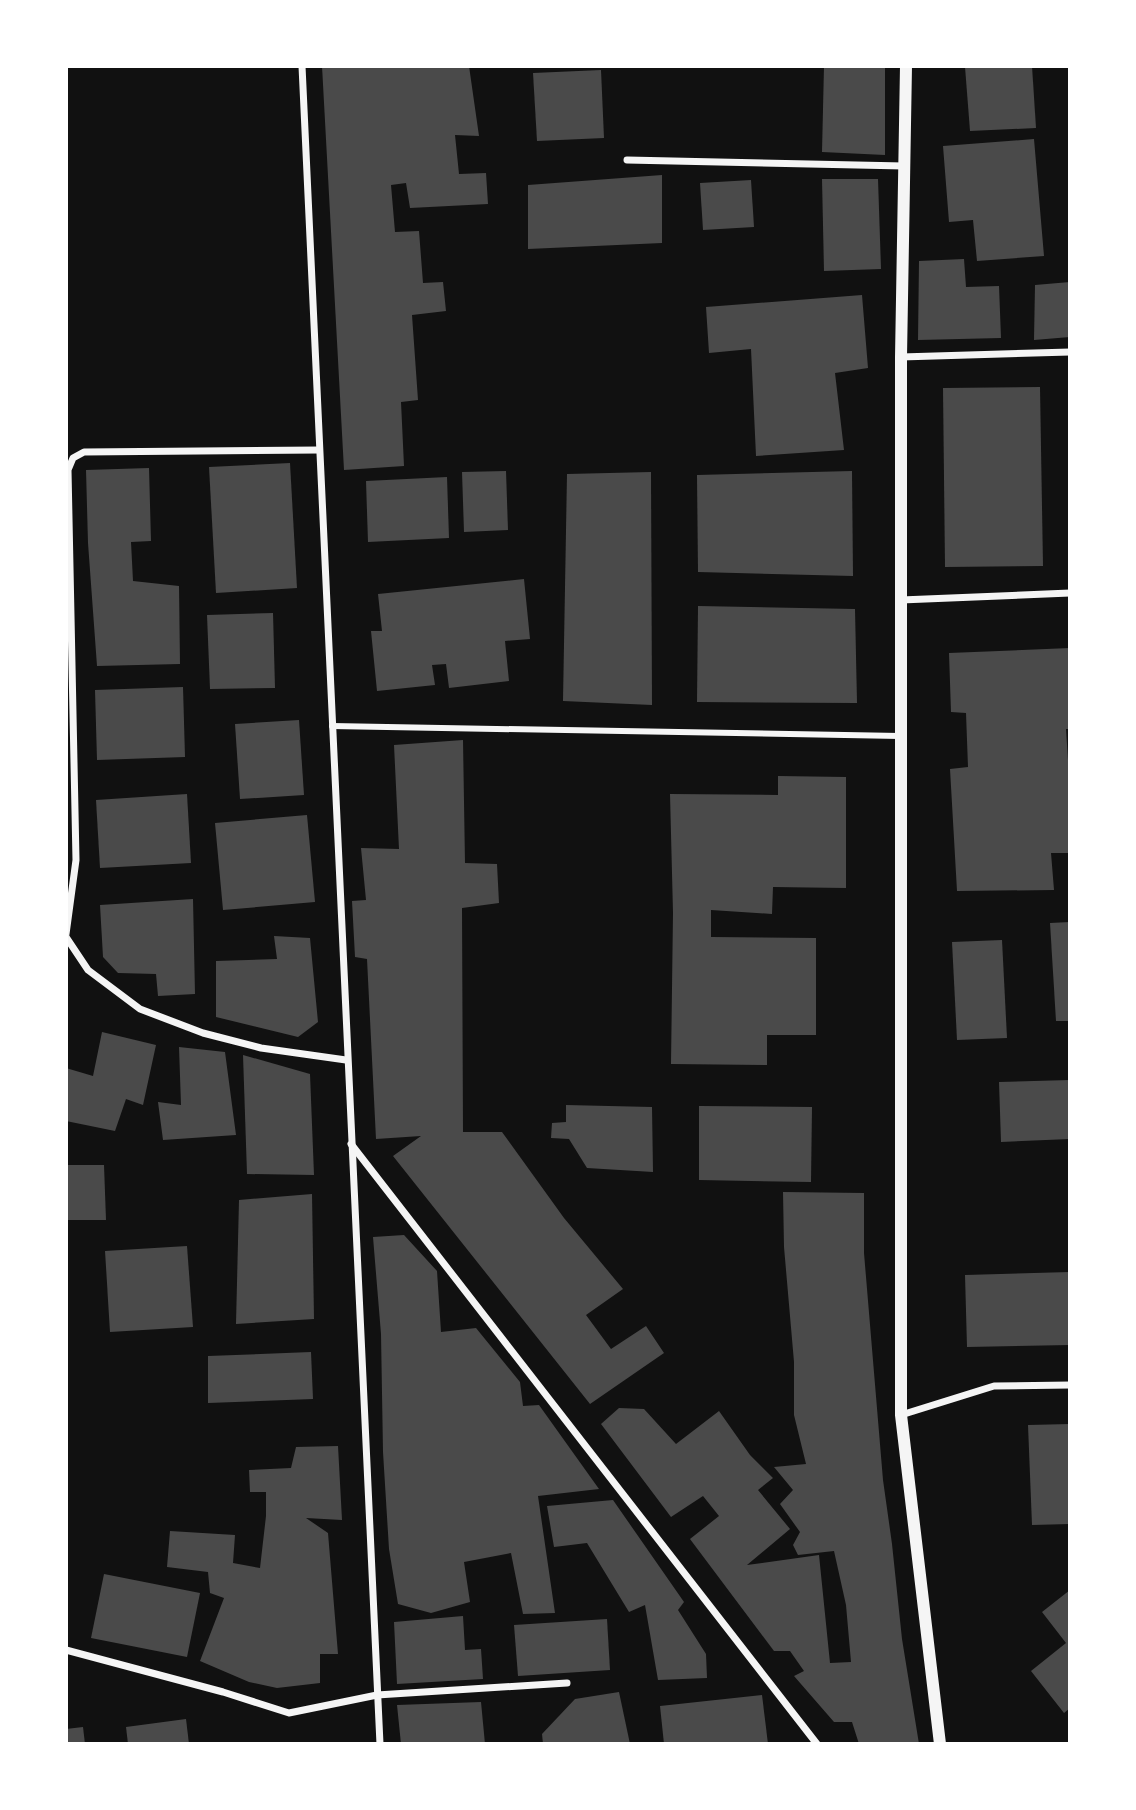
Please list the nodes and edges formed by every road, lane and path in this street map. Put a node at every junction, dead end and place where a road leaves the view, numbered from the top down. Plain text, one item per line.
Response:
1 (302, 66) edge
2 (906, 66) edge
3 (627, 160) dead end
4 (905, 166) junction
5 (1069, 352) edge
6 (901, 357) junction
7 (319, 450) junction
8 (1069, 593) edge
9 (901, 600) junction
10 (332, 726) junction
11 (901, 736) junction
12 (66, 935) edge
13 (346, 1060) junction
14 (350, 1143) junction
15 (1069, 1385) edge
16 (901, 1415) junction
17 (66, 1650) edge
18 (567, 1683) dead end
19 (377, 1695) junction
20 (380, 1744) edge
21 (817, 1744) edge
22 (940, 1744) edge

1 - 7 street
2 - 4 street
3 - 4 street
4 - 6 street
5 - 6 street
6 - 9 street
7 - 10 street
7 - 12 street
8 - 9 street
9 - 11 street
10 - 11 street
10 - 13 street
11 - 16 street
12 - 13 street
13 - 14 street
14 - 19 street
14 - 21 street
15 - 16 street
16 - 22 street
17 - 19 street
18 - 19 street
19 - 20 street

